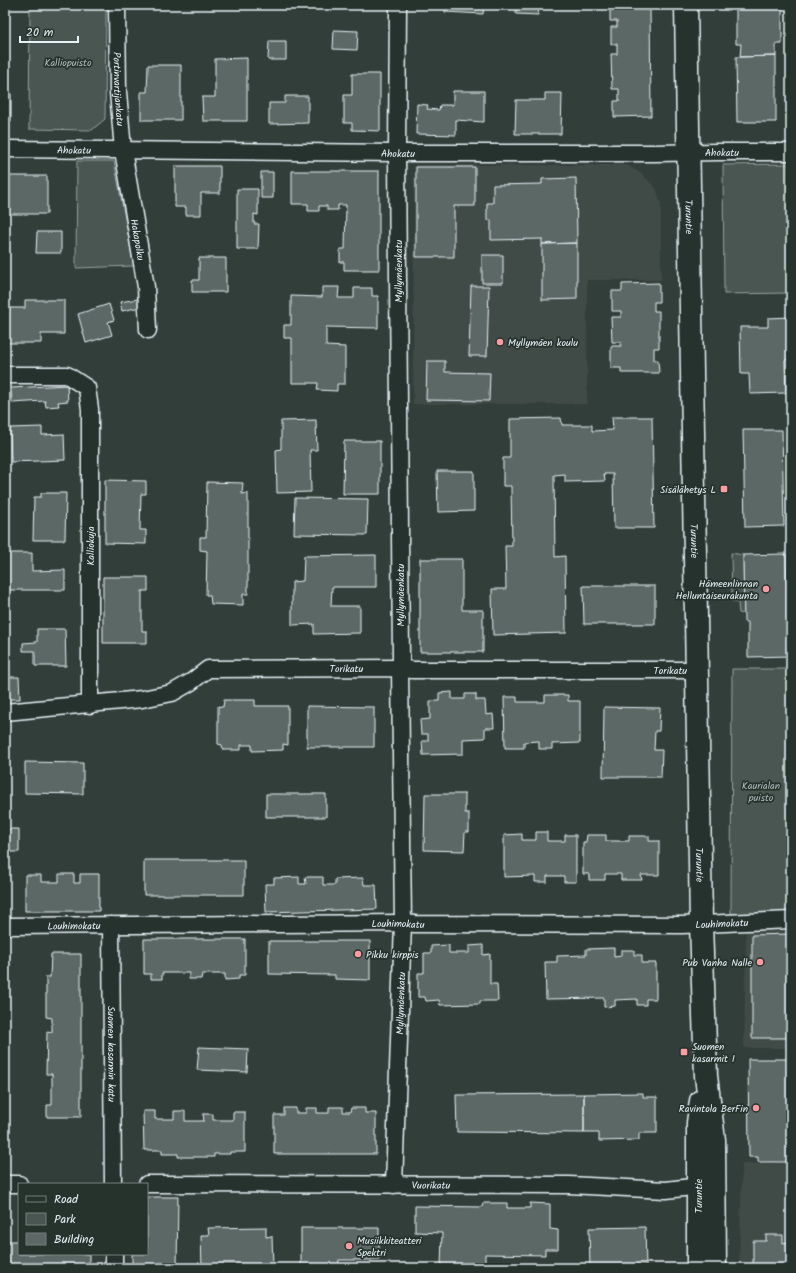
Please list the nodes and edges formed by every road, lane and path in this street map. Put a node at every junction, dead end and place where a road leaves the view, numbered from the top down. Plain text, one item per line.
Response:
1 (117, 5) edge
2 (398, 5) edge
3 (686, 5) edge
4 (5, 149) edge
5 (123, 150) junction
6 (791, 152) edge
7 (397, 153) junction
8 (689, 153) junction
9 (148, 330) dead end
10 (5, 375) edge
11 (400, 668) junction
12 (697, 670) junction
13 (90, 705) junction
14 (5, 712) edge
15 (791, 920) edge
16 (403, 923) junction
17 (701, 923) junction
18 (111, 925) junction
19 (5, 926) edge
20 (113, 1183) edge
21 (5, 1184) edge
22 (18, 1184) edge
23 (148, 1184) edge
24 (394, 1185) junction
25 (706, 1185) junction
26 (114, 1255) edge
27 (114, 1268) edge
28 (698, 1268) edge
29 (715, 1268) edge

1 - 5 street, Portinvartijankatu
2 - 7 street, Myllymäenkatu
3 - 8 main road, Turuntie
4 - 5 street, Ahokatu
5 - 7 street, Ahokatu
5 - 9 street, Hakapolku
6 - 8 street, Ahokatu
7 - 8 street, Ahokatu
7 - 11 street, Myllymäenkatu
8 - 12 main road, Turuntie
10 - 13 street, Kalliokuja
11 - 12 street, Torikatu
11 - 13 street, Torikatu
11 - 16 street, Myllymäenkatu
12 - 17 main road, Turuntie
13 - 14 street, Torikatu
15 - 17 street, Louhimokatu
16 - 17 street, Louhimokatu
16 - 18 street, Louhimokatu
16 - 24 street, Myllymäenkatu
17 - 25 main road, Turuntie
18 - 19 street, Louhimokatu
18 - 20 street, Suomen kasarmin katu
21 - 22 street
23 - 24 street, Vuorikatu
24 - 25 street, Vuorikatu
25 - 28 main road, Turuntie
25 - 29 main road, Turuntie
26 - 27 street

